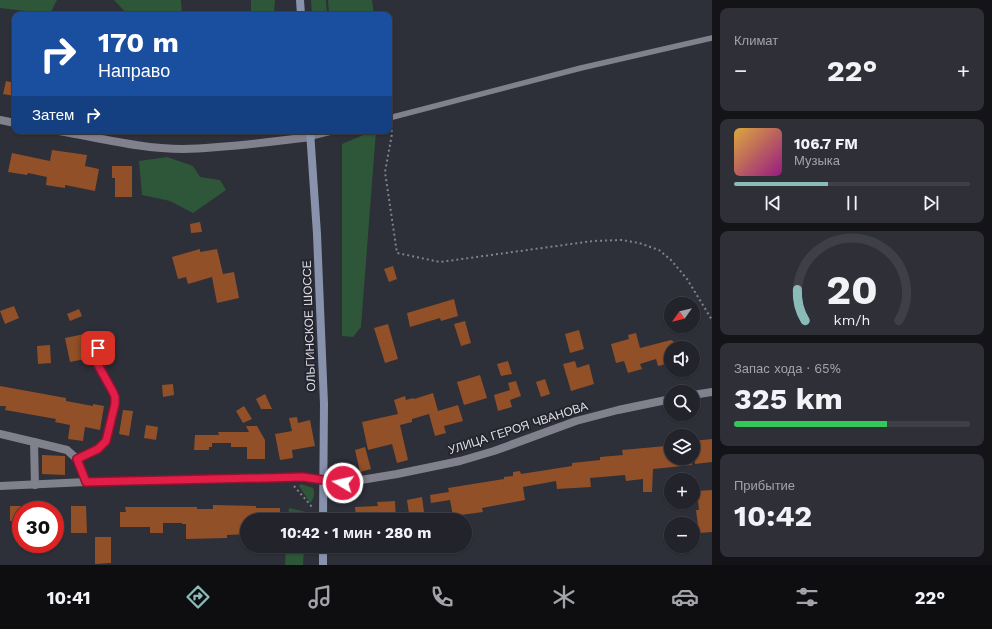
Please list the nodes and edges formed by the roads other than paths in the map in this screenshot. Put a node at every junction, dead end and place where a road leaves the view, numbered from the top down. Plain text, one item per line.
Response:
1 (300, 0) edge
2 (301, 12) edge
3 (712, 38) edge
4 (392, 117) edge
5 (0, 120) edge
6 (12, 122) edge
7 (76, 134) edge
8 (311, 134) edge
9 (98, 348) dead end
10 (712, 392) edge
11 (700, 394) edge
12 (664, 401) edge
13 (0, 434) edge
14 (34, 442) junction
15 (77, 459) junction
16 (324, 480) junction
17 (86, 482) junction
18 (35, 485) junction
19 (0, 486) edge
20 (323, 513) edge
21 (323, 553) edge
22 (322, 565) edge

1 - 2 main road
3 - 4 lane
5 - 6 street
7 - 8 street
8 - 16 main road, ОЛЬГИНСКОЕ ШОССЕ
9 - 15 lane
10 - 11 street
12 - 16 street, УЛИЦА ГЕРОЯ ЧВАНОВА
13 - 14 street
14 - 15 street
14 - 18 street
15 - 17 street
16 - 17 street, УЛИЦА ГЕРОЯ ЧВАНОВА
16 - 20 main road, ОЛЬГИНСКОЕ ШОССЕ
17 - 18 street, УЛИЦА ГЕРОЯ ЧВАНОВА
18 - 19 street, УЛИЦА ГЕРОЯ ЧВАНОВА
21 - 22 main road

